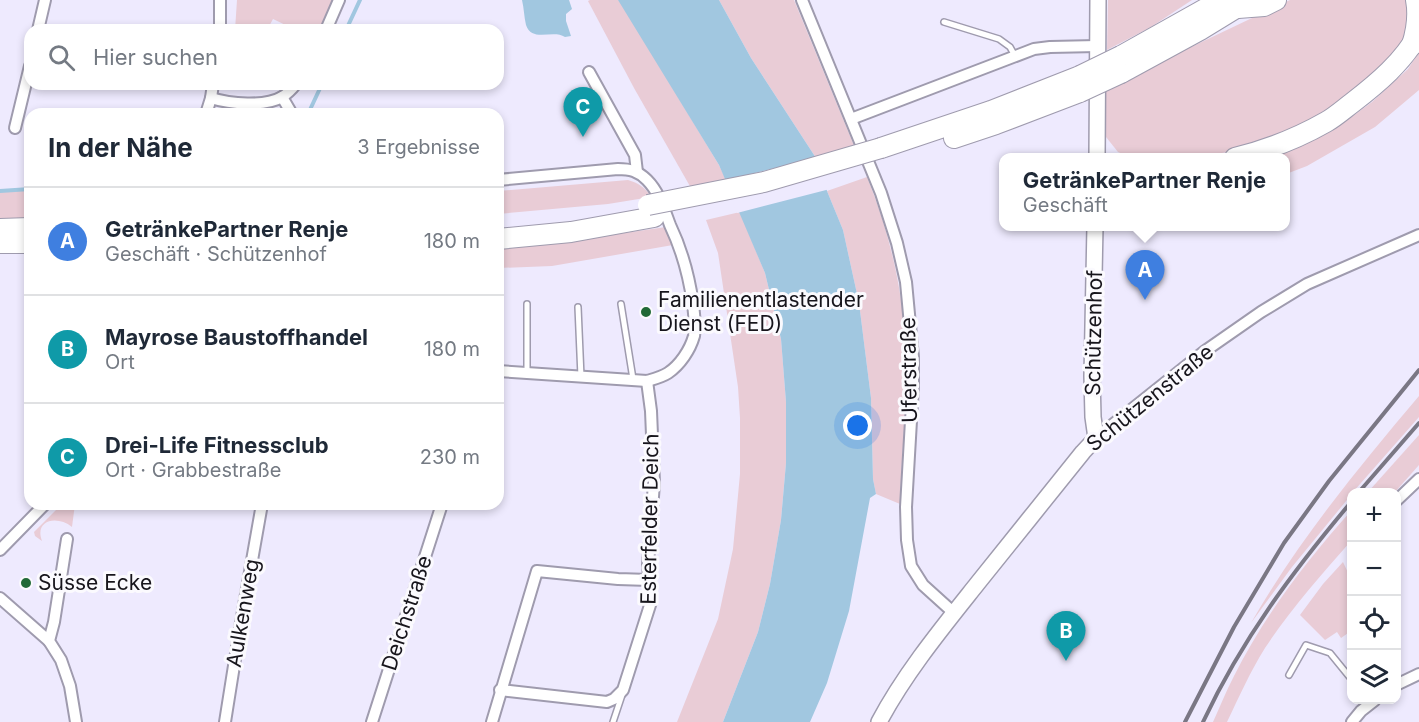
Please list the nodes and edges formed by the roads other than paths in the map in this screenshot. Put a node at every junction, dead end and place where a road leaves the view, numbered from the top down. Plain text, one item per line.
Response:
1 (45, 0) edge
2 (220, 0) edge
3 (339, 0) edge
4 (802, 0) edge
5 (1098, 0) edge
6 (1276, 0) edge
7 (1416, 0) edge
8 (1236, 3) edge
9 (944, 22) dead end
10 (39, 24) edge
11 (220, 24) edge
12 (329, 24) edge
13 (1416, 39) edge
14 (1097, 46) junction
15 (1015, 56) junction
16 (589, 72) dead end
17 (24, 90) edge
18 (212, 90) edge
19 (290, 90) edge
20 (282, 97) junction
21 (211, 98) junction
22 (208, 108) edge
23 (288, 108) edge
24 (851, 118) junction
25 (15, 128) dead end
26 (1097, 153) edge
27 (1252, 153) edge
28 (637, 172) junction
29 (504, 179) edge
30 (651, 211) junction
31 (504, 225) edge
32 (24, 228) edge
33 (0, 229) edge
34 (1095, 231) edge
35 (1419, 235) edge
36 (504, 238) edge
37 (0, 243) edge
38 (24, 243) edge
39 (527, 304) dead end
40 (621, 304) dead end
41 (578, 308) dead end
42 (504, 372) edge
43 (527, 373) junction
44 (581, 377) junction
45 (633, 380) junction
46 (647, 381) junction
47 (1096, 438) junction
48 (1419, 479) edge
49 (1401, 496) edge
50 (39, 510) edge
51 (261, 510) edge
52 (440, 510) edge
53 (67, 539) dead end
54 (0, 550) edge
55 (649, 580) junction
56 (0, 598) edge
57 (954, 613) junction
58 (49, 641) junction
59 (1347, 674) edge
60 (1419, 674) edge
61 (1289, 675) dead end
62 (1401, 683) edge
63 (500, 690) junction
64 (623, 690) junction
65 (1368, 704) edge
66 (76, 722) edge
67 (225, 722) edge
68 (372, 722) edge
69 (492, 722) edge
70 (613, 722) edge
71 (879, 722) edge
72 (1352, 722) edge

1 - 10 street
2 - 11 street
3 - 12 street
4 - 24 street, Uferstraße
5 - 14 street
6 - 8 highway
7 - 13 highway
8 - 30 highway, bridge
9 - 15 lane
13 - 27 highway
14 - 15 street
14 - 26 street
15 - 24 street
16 - 28 street
17 - 25 street
18 - 21 street
19 - 20 street
20 - 21 street
20 - 23 street
21 - 22 street
24 - 57 street, Uferstraße
28 - 29 street
28 - 46 street
30 - 31 highway
30 - 36 highway
32 - 33 highway
34 - 47 street, Schützenhof
35 - 47 street, Schützenstraße
37 - 38 highway
39 - 43 lane
40 - 45 lane
41 - 44 lane
42 - 43 street
43 - 44 street
44 - 45 street
45 - 46 street
46 - 55 street, Esterfelder Deich
47 - 57 street, Schützenstraße
48 - 49 street
50 - 54 street
51 - 67 street, Aulkenweg
52 - 68 street, Deichstraße
53 - 58 street
55 - 63 street
55 - 64 street, Esterfelder Deich
56 - 58 street
57 - 71 street, Schützenstraße
58 - 66 street
59 - 61 lane
60 - 62 street
63 - 64 street
63 - 69 street
64 - 70 lane
65 - 72 street

